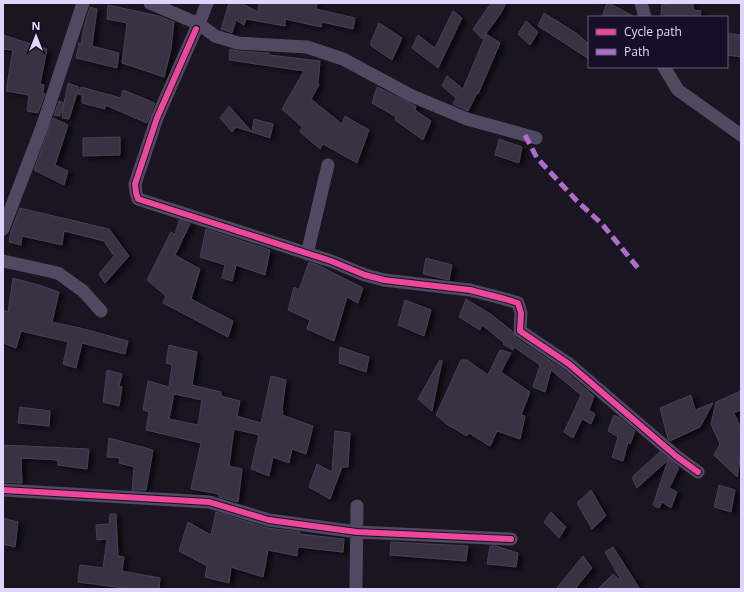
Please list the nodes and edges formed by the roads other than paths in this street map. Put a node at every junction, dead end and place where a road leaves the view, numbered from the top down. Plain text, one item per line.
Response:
1 (83, 3) edge
2 (150, 3) edge
3 (207, 3) edge
4 (641, 3) edge
5 (645, 16) edge
6 (198, 26) junction
7 (665, 68) edge
8 (741, 135) edge
9 (536, 138) dead end
10 (328, 165) dead end
11 (3, 230) edge
12 (307, 254) junction
13 (3, 261) edge
14 (101, 311) dead end
15 (698, 472) dead end
16 (3, 490) edge
17 (357, 506) dead end
18 (357, 532) junction
19 (511, 539) dead end
20 (356, 589) edge

1 - 11 street
2 - 6 street
3 - 6 street
4 - 5 street
6 - 9 street
6 - 12 street
7 - 8 street
10 - 12 street
12 - 15 street
13 - 14 street
16 - 18 street
17 - 18 street
18 - 19 street
18 - 20 street

